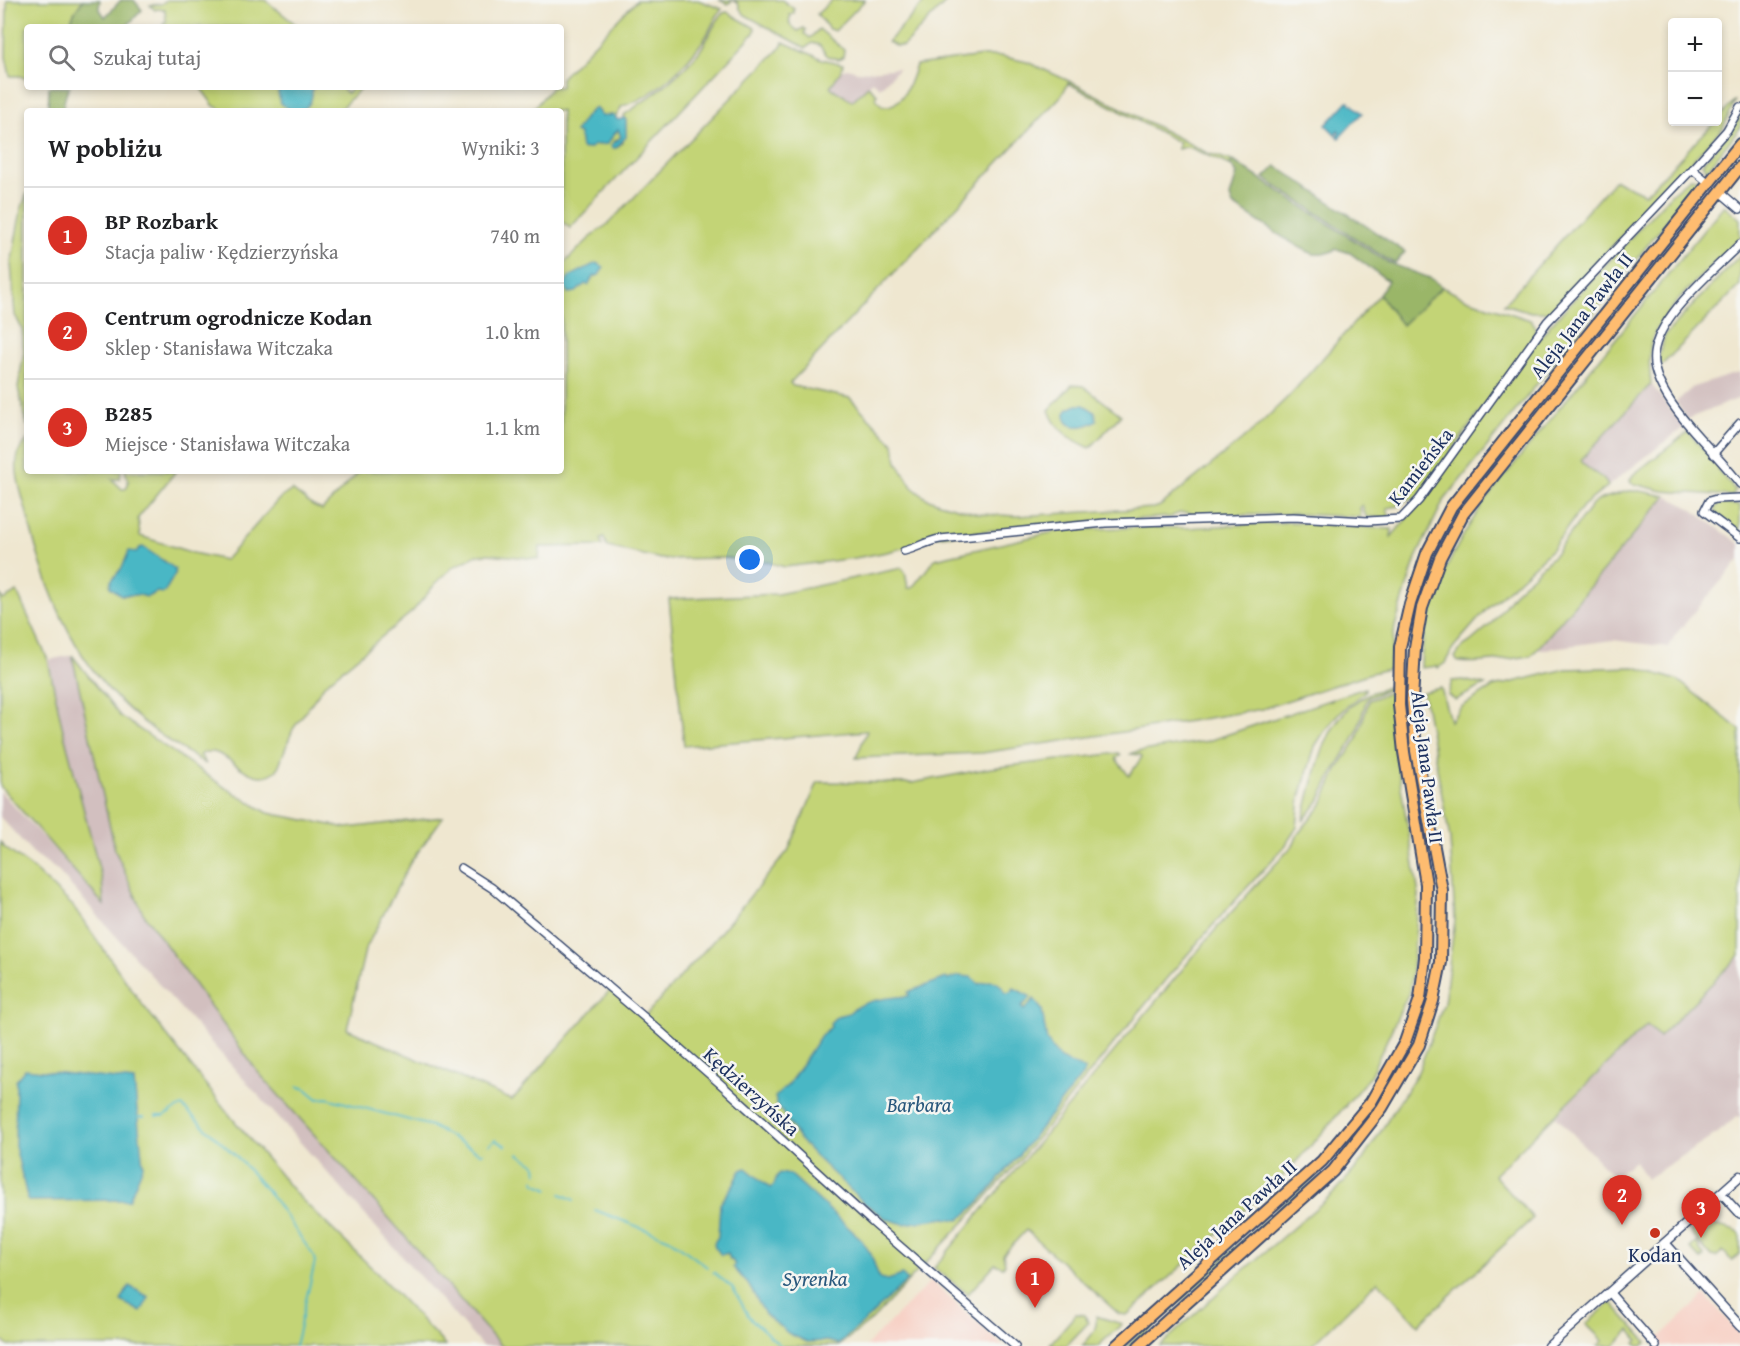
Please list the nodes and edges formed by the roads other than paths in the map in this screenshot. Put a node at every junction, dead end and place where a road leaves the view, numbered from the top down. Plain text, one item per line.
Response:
1 (1740, 107) edge
2 (1740, 144) edge
3 (1740, 167) edge
4 (1692, 168) junction
5 (1709, 183) junction
6 (1720, 192) junction
7 (1740, 209) edge
8 (1740, 244) edge
9 (1740, 423) edge
10 (1713, 454) junction
11 (1740, 484) edge
12 (1740, 498) edge
13 (1740, 538) edge
14 (904, 551) dead end
15 (461, 868) dead end
16 (1740, 1176) edge
17 (1721, 1193) junction
18 (1740, 1214) edge
19 (1665, 1243) junction
20 (1610, 1293) junction
21 (1740, 1326) edge
22 (1554, 1344) edge
23 (1015, 1346) edge
24 (1116, 1346) edge
25 (1139, 1346) edge
26 (1656, 1346) edge

1 - 4 street, Kamieńska
2 - 5 main road, Aleja Jana Pawła II
3 - 6 main road, Aleja Jana Pawła II
4 - 5 street
4 - 14 street, Kamieńska
5 - 24 main road, Aleja Jana Pawła II
6 - 7 street
6 - 25 main road, Aleja Jana Pawła II
8 - 10 street
9 - 10 street
10 - 11 street
12 - 13 street
15 - 23 street, Kędzierzyńska
16 - 17 street
17 - 18 street
17 - 19 street
19 - 20 street
19 - 21 street
20 - 22 street
20 - 26 street

